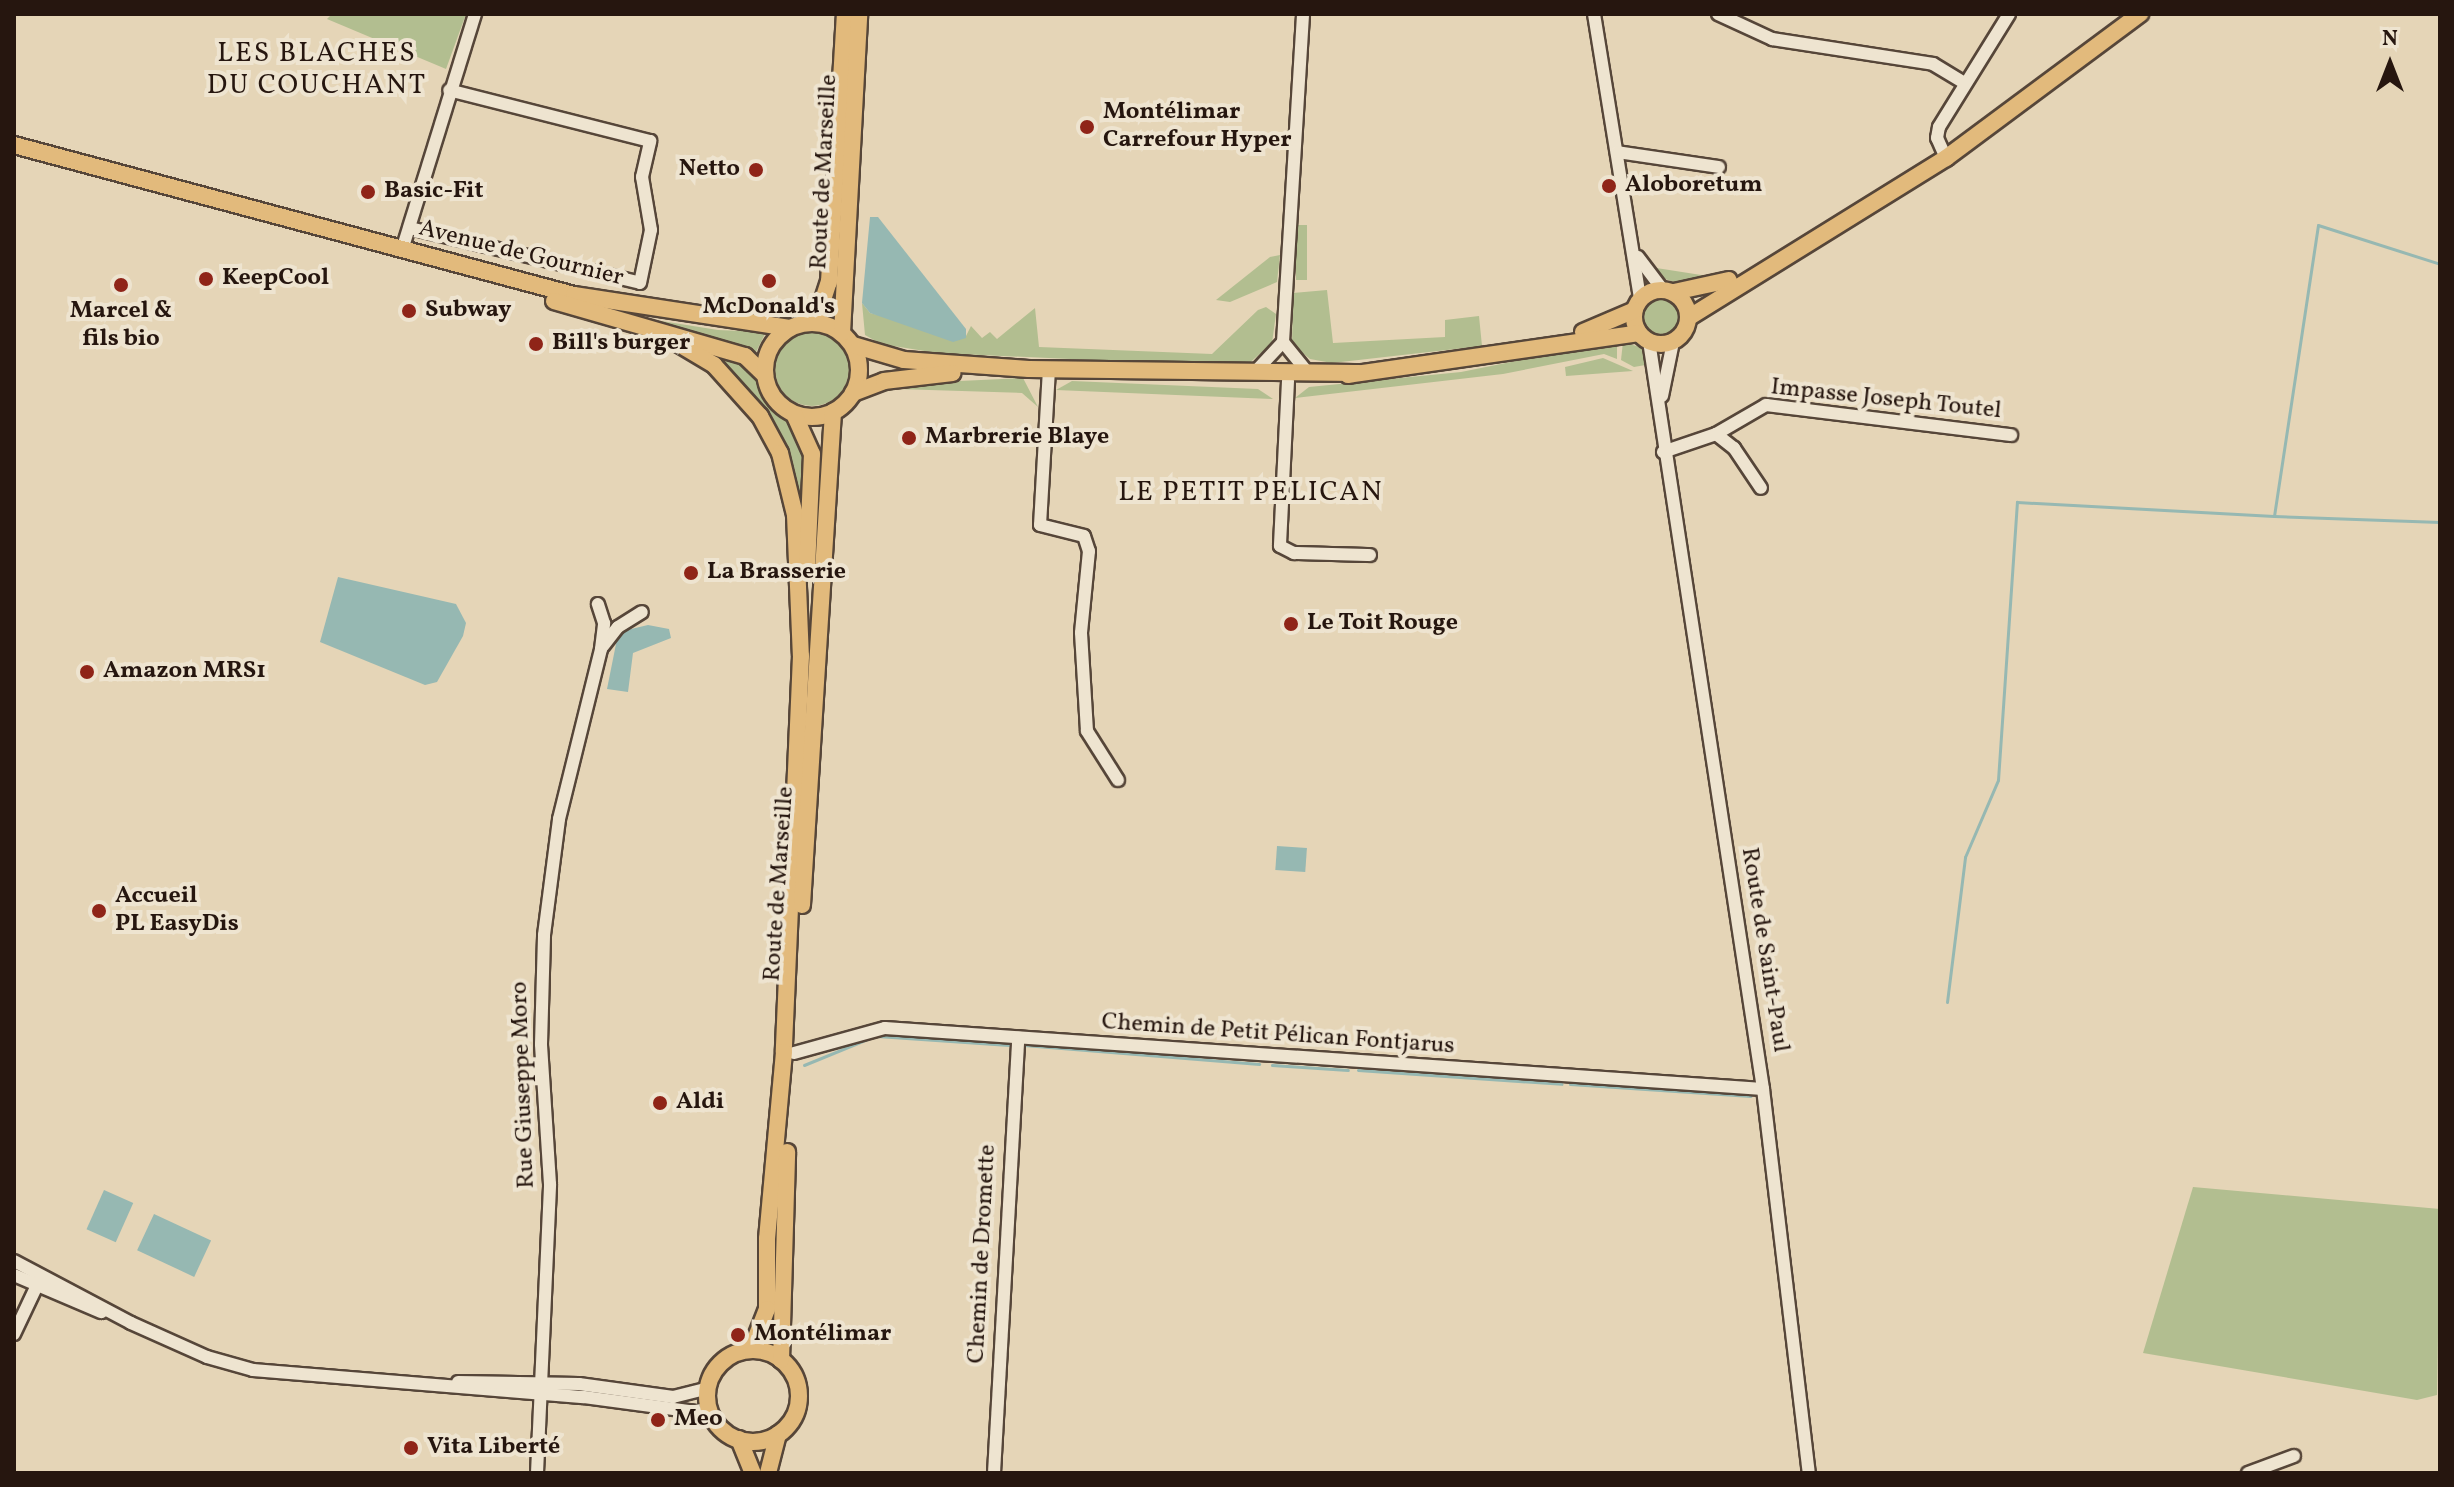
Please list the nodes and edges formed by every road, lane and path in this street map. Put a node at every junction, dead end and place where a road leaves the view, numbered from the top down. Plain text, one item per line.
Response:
1 (475, 14) edge
2 (845, 14) edge
3 (859, 14) edge
4 (1303, 14) edge
5 (1594, 14) edge
6 (1718, 14) edge
7 (2009, 14) edge
8 (2140, 14) edge
9 (1963, 82) junction
10 (449, 90) junction
11 (14, 145) edge
12 (1617, 152) junction
13 (14, 157) edge
14 (1946, 158) junction
15 (1719, 167) dead end
16 (410, 228) junction
17 (1632, 243) junction
18 (402, 250) junction
19 (1771, 262) junction
20 (1668, 291) junction
21 (1637, 305) junction
22 (1688, 318) junction
23 (716, 320) junction
24 (808, 323) junction
25 (631, 324) junction
26 (789, 328) junction
27 (662, 334) junction
28 (1644, 337) junction
29 (847, 339) junction
30 (1283, 342) junction
31 (1673, 342) junction
32 (1551, 343) junction
33 (1029, 369) junction
34 (1049, 369) junction
35 (1255, 372) junction
36 (1307, 372) junction
37 (1359, 373) junction
38 (765, 375) junction
39 (1179, 375) junction
40 (1288, 381) junction
41 (853, 393) junction
42 (833, 412) junction
43 (794, 414) junction
44 (1716, 434) junction
45 (1661, 435) junction
46 (2011, 435) dead end
47 (1663, 452) junction
48 (1761, 488) dead end
49 (1370, 555) dead end
50 (598, 604) dead end
51 (642, 612) dead end
52 (801, 637) junction
53 (601, 649) junction
54 (1118, 780) dead end
55 (1018, 1038) junction
56 (794, 1053) junction
57 (1763, 1089) junction
58 (14, 1261) edge
59 (14, 1272) edge
60 (39, 1280) junction
61 (112, 1314) junction
62 (14, 1334) edge
63 (751, 1350) junction
64 (781, 1360) junction
65 (438, 1384) junction
66 (542, 1388) junction
67 (708, 1388) junction
68 (711, 1414) junction
69 (778, 1434) junction
70 (739, 1439) junction
71 (2294, 1456) dead end
72 (537, 1473) edge
73 (753, 1473) edge
74 (768, 1473) edge
75 (994, 1473) edge
76 (1809, 1473) edge
77 (2248, 1473) edge

1 - 10 street
2 - 24 main road, Route de Marseille
3 - 29 main road, Route de Marseille
4 - 30 street
5 - 12 street
6 - 9 street
7 - 9 street
8 - 14 main road
9 - 14 street
10 - 16 street
10 - 16 street
11 - 18 main road, Avenue de Gournier
12 - 15 street
12 - 17 street
13 - 25 main road, Avenue de Gournier
14 - 19 main road
16 - 18 street
17 - 20 street
17 - 21 street
18 - 23 main road, Avenue de Gournier
19 - 20 main road
19 - 22 main road
20 - 21 main road
20 - 22 main road
21 - 28 main road
21 - 32 main road
22 - 31 main road
23 - 25 main road
23 - 26 main road, Avenue de Gournier
24 - 26 main road
24 - 29 main road
25 - 27 main road, Avenue de Gournier
26 - 38 main road
27 - 38 main road, Avenue de Gournier
27 - 52 main road
28 - 31 main road
28 - 32 main road
28 - 45 street, Route de Saint-Paul
29 - 33 main road
29 - 41 main road
30 - 35 street
30 - 36 street
31 - 45 street, Route de Saint-Paul
32 - 37 main road
33 - 34 main road
33 - 41 main road
34 - 39 main road
34 - 54 street
35 - 36 main road
35 - 39 main road
36 - 37 main road
37 - 40 main road
38 - 43 main road
39 - 40 main road
40 - 49 street
41 - 42 main road
42 - 43 main road
42 - 56 main road, Route de Marseille
43 - 52 main road
44 - 46 street, Impasse Joseph Toutel
44 - 47 street, Impasse Joseph Toutel
44 - 48 street
45 - 47 street, Route de Saint-Paul
47 - 57 street, Route de Saint-Paul
50 - 53 street, Rue Giuseppe Moro
51 - 53 street, Rue Giuseppe Moro
52 - 63 main road, Route de Marseille
53 - 66 street, Rue Giuseppe Moro
55 - 56 street, Chemin de Petit Pélican Fontjarus
55 - 57 street, Chemin de Petit Pélican Fontjarus
55 - 75 street, Chemin de Dromette
56 - 64 main road, Route de Marseille
57 - 76 street, Route de Saint-Paul
58 - 60 street
59 - 60 street
60 - 61 street
60 - 61 street
60 - 62 street
61 - 65 street
63 - 64 main road
63 - 67 main road
64 - 69 main road
65 - 66 street
65 - 66 street
66 - 67 street
66 - 68 street
66 - 72 street, Rue Giuseppe Moro
67 - 68 main road
68 - 70 main road
69 - 70 main road
69 - 74 main road
70 - 73 main road
71 - 77 street

